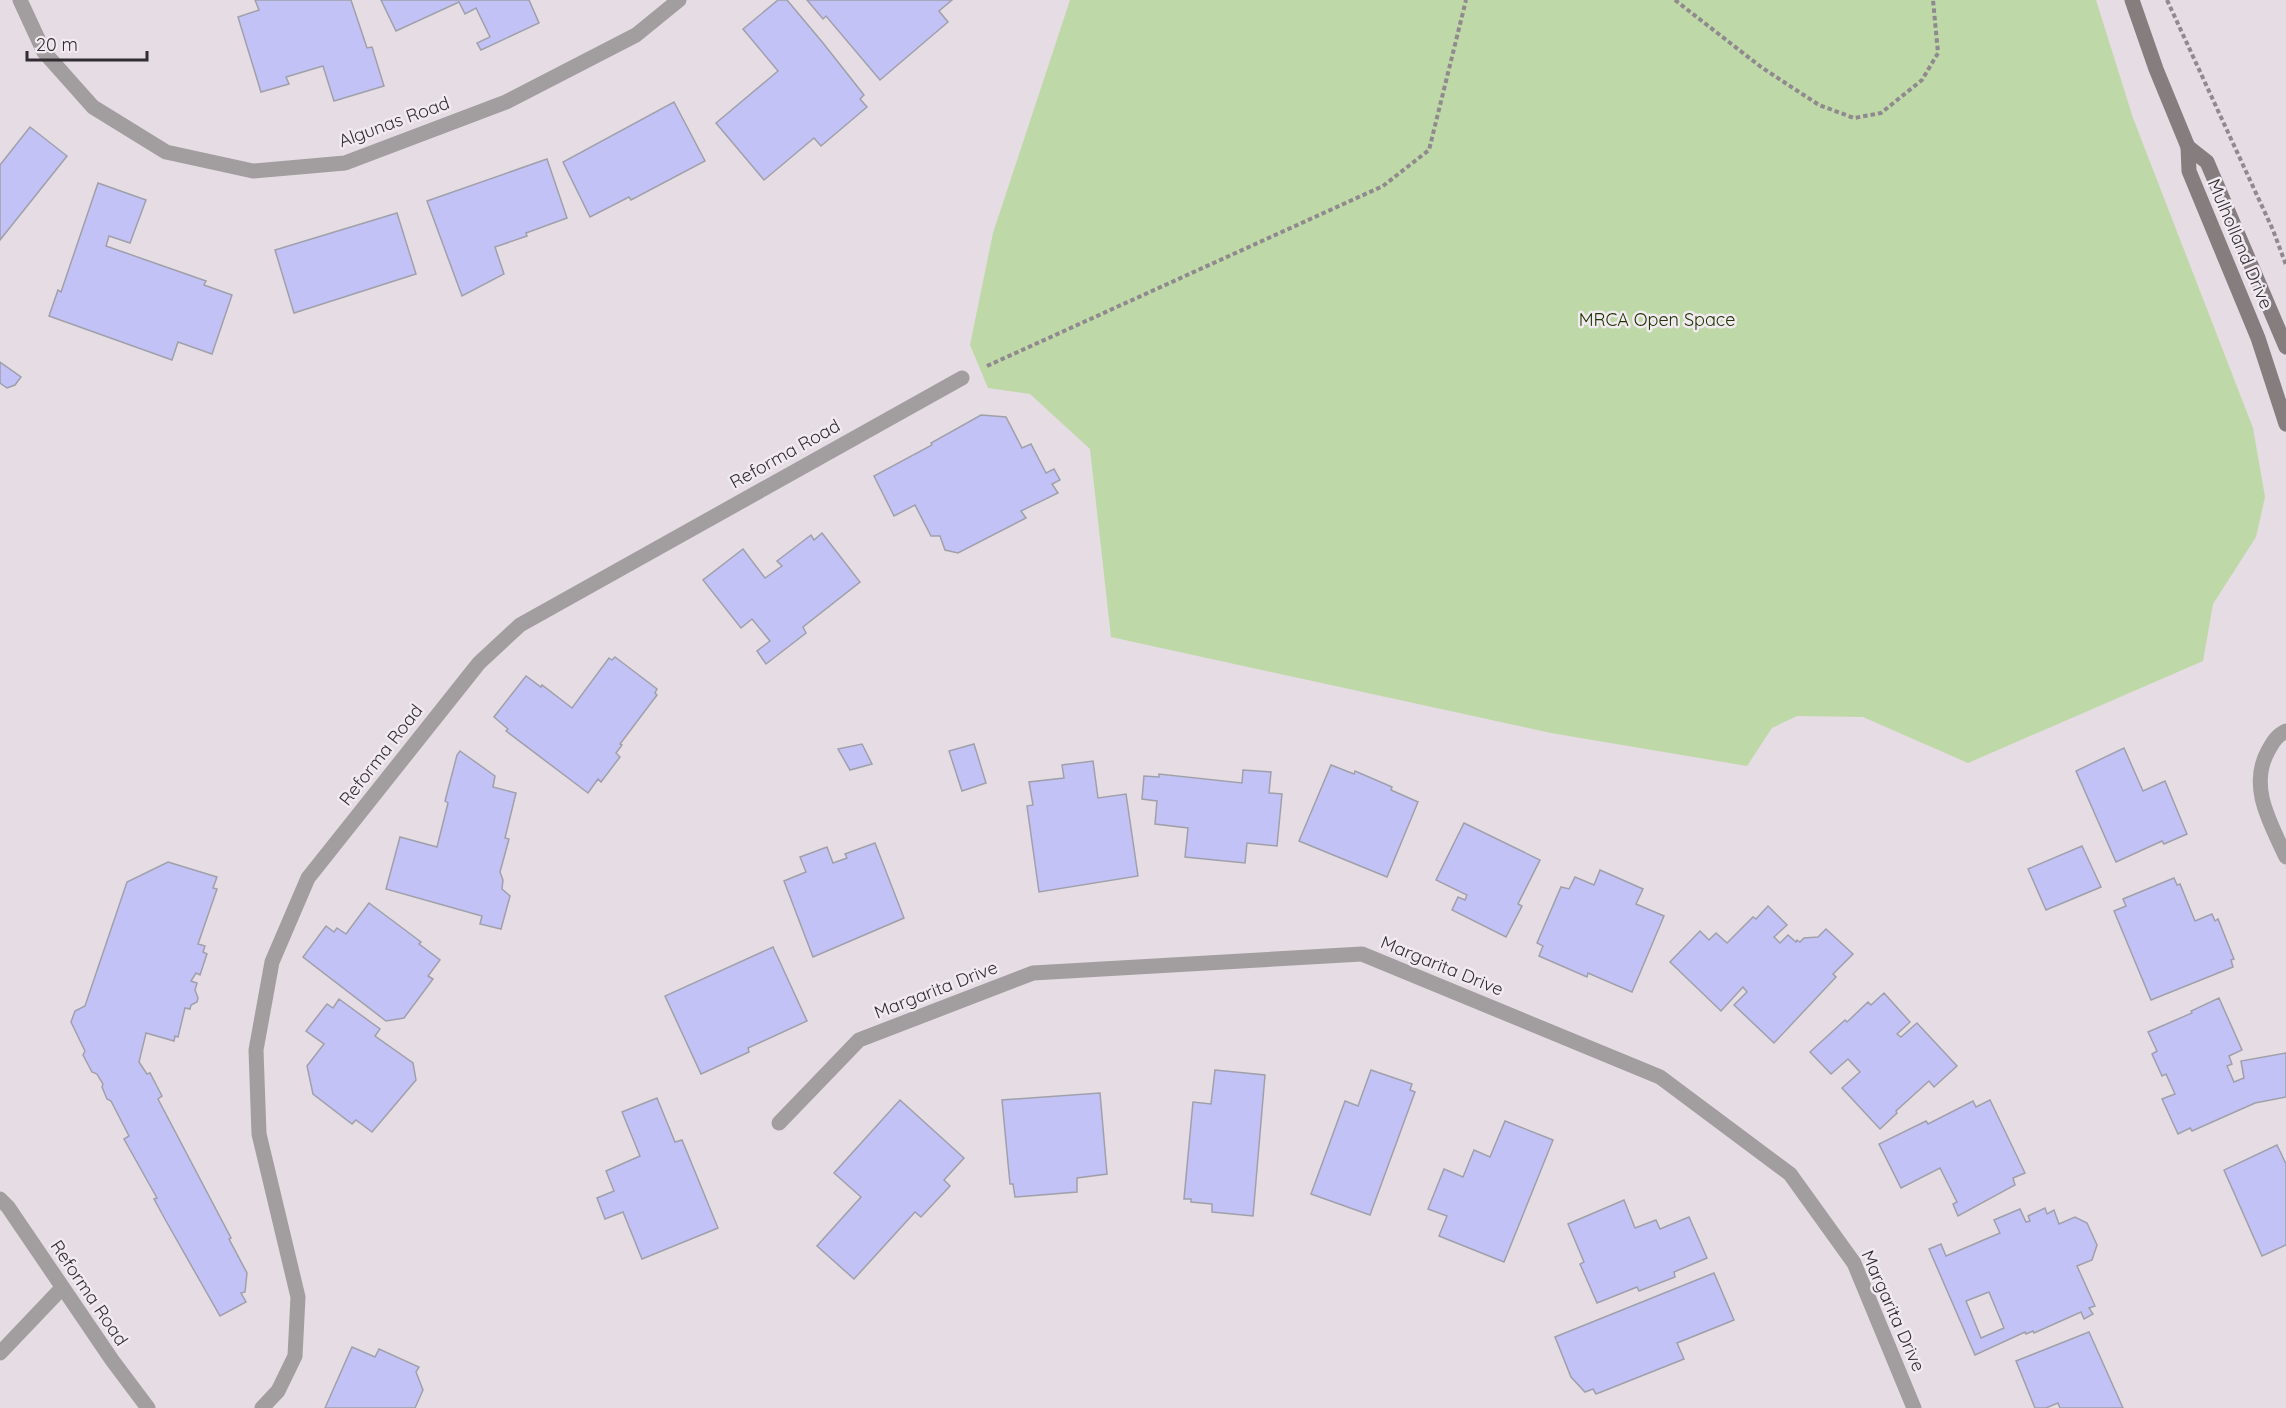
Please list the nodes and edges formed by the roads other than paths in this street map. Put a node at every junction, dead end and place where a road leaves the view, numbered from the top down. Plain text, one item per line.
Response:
1 (20, 0) edge
2 (679, 0) edge
3 (2132, 0) edge
4 (2188, 147) junction
5 (2286, 346) edge
6 (962, 378) road end
7 (2286, 424) edge
8 (2286, 731) edge
9 (2286, 857) edge
10 (779, 1124) dead end
11 (0, 1199) edge
12 (62, 1288) junction
13 (0, 1353) edge
14 (148, 1408) edge
15 (262, 1408) edge
16 (1914, 1408) edge

1 - 2 street, Algunas Road
3 - 4 main road, Mulholland Drive
4 - 5 main road, Mulholland Drive
4 - 7 main road, Mulholland Drive
6 - 15 street, Reforma Road
8 - 9 street
10 - 16 street, Margarita Drive
11 - 12 street, Reforma Road
12 - 13 street
12 - 14 street, Reforma Road

